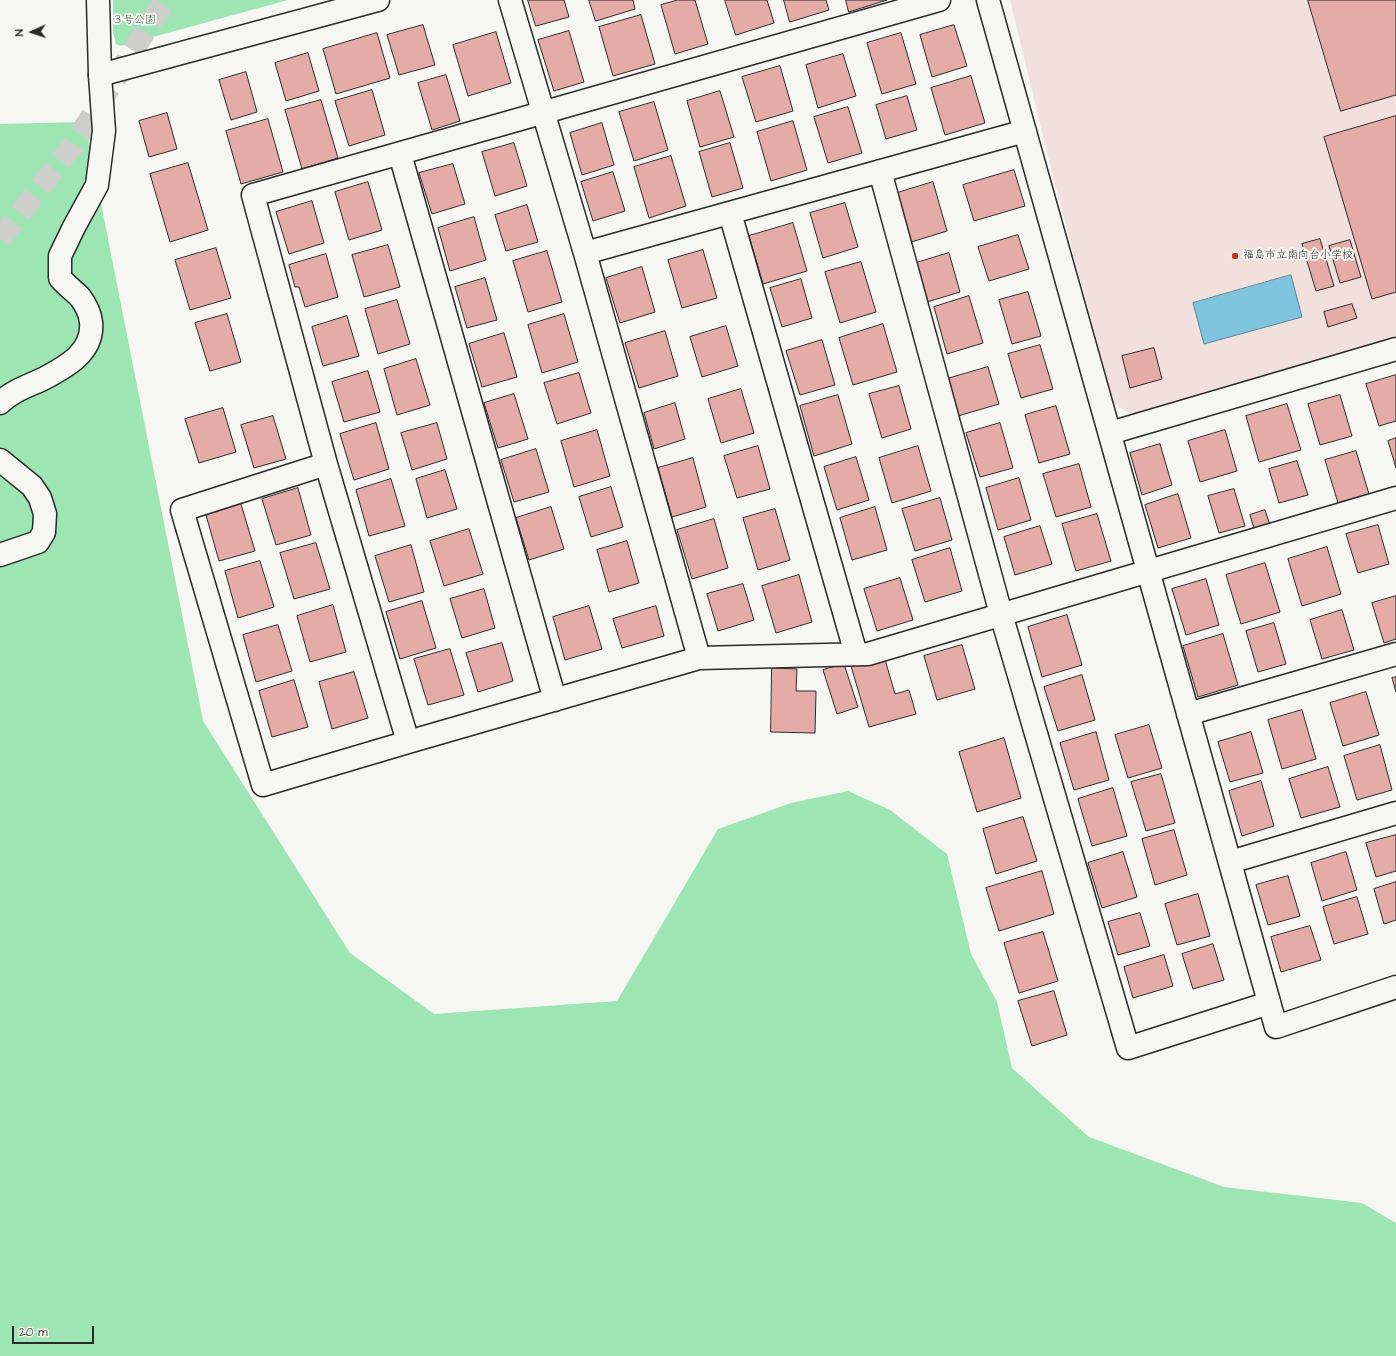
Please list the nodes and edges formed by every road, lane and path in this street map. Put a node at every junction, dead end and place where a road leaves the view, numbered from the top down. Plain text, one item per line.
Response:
1 (98, 0) edge
2 (378, 0) edge
3 (510, 0) edge
4 (939, 0) edge
5 (988, 0) edge
6 (100, 75) junction
7 (543, 113) junction
8 (1025, 131) junction
9 (400, 154) junction
10 (880, 171) junction
11 (730, 213) junction
12 (585, 253) junction
13 (1396, 349) edge
14 (0, 403) edge
15 (1110, 433) junction
16 (0, 460) edge
17 (326, 464) junction
18 (1396, 498) edge
19 (0, 555) edge
20 (1148, 571) junction
21 (1001, 614) junction
22 (856, 654) junction
23 (1396, 654) edge
24 (699, 658) junction
25 (555, 700) junction
26 (1188, 714) junction
27 (408, 742) junction
28 (1396, 813) edge
29 (1230, 862) junction
30 (1396, 987) edge
31 (1269, 1004) junction

1 - 6 street
2 - 6 street
3 - 7 street
4 - 7 street
5 - 8 street
6 - 14 street
7 - 9 street
7 - 12 street
8 - 10 street
8 - 15 street
9 - 17 street
9 - 25 street
10 - 11 street
10 - 21 street
11 - 12 street
11 - 22 street
12 - 24 street
13 - 15 street
15 - 20 street
16 - 19 street
17 - 27 street
17 - 27 street
18 - 20 street
20 - 21 street
20 - 26 street
21 - 22 street
21 - 31 street
22 - 24 street
23 - 26 street
24 - 25 street
25 - 27 street
26 - 29 street
28 - 29 street
29 - 31 street
30 - 31 street

